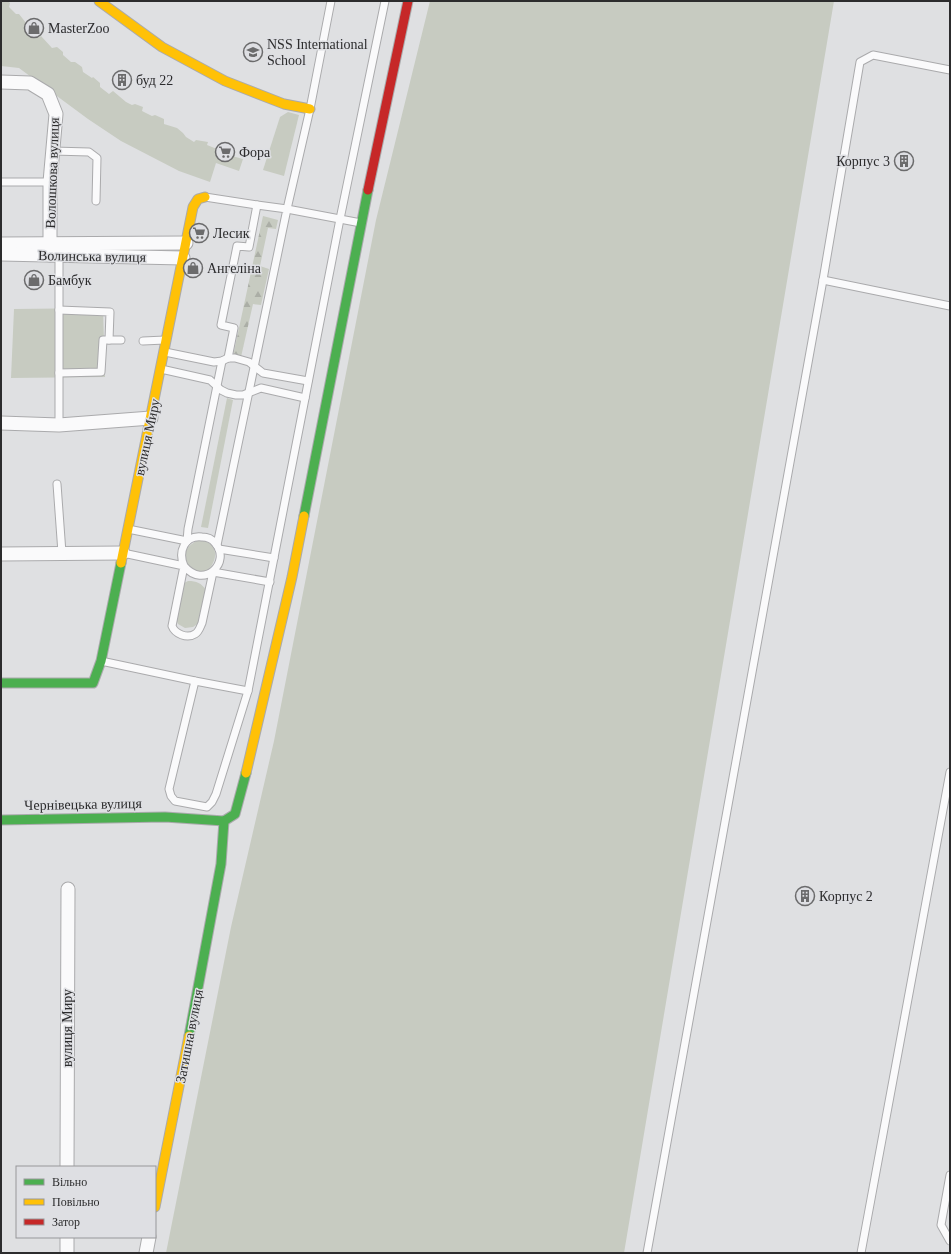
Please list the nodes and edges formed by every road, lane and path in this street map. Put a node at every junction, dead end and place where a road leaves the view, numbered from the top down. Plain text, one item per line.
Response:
1 (99, 1) edge
2 (331, 1) edge
3 (385, 1) edge
4 (408, 1) edge
5 (950, 70) edge
6 (1, 82) edge
7 (310, 109) junction
8 (53, 151) junction
9 (1, 182) edge
10 (50, 182) junction
11 (205, 197) joint
12 (96, 201) dead end
13 (257, 205) junction
14 (287, 209) junction
15 (340, 219) junction
16 (361, 223) junction
17 (186, 243) junction
18 (1, 244) edge
19 (53, 252) junction
20 (1, 254) edge
21 (183, 258) junction
22 (823, 280) junction
23 (950, 306) edge
24 (59, 310) junction
25 (110, 340) junction
26 (121, 340) dead end
27 (167, 340) junction
28 (143, 341) dead end
29 (164, 352) junction
30 (225, 360) junction
31 (254, 367) junction
32 (161, 368) junction
33 (59, 373) junction
34 (308, 382) junction
35 (217, 387) junction
36 (250, 392) junction
37 (305, 398) junction
38 (151, 418) junction
39 (1, 423) edge
40 (59, 425) junction
41 (57, 484) dead end
42 (128, 530) junction
43 (187, 541) junction
44 (218, 547) junction
45 (62, 553) junction
46 (123, 553) junction
47 (1, 554) edge
48 (274, 558) junction
49 (184, 566) junction
50 (213, 572) junction
51 (270, 582) junction
52 (101, 661) junction
53 (195, 681) junction
54 (1, 683) edge
55 (248, 691) junction
56 (950, 772) edge
57 (1, 820) edge
58 (224, 821) junction
59 (68, 889) dead end
60 (67, 1166) edge
61 (950, 1175) edge
62 (156, 1202) edge
63 (67, 1238) edge
64 (149, 1238) edge
65 (950, 1241) edge
66 (67, 1253) edge
67 (146, 1253) edge
68 (646, 1253) edge
69 (861, 1253) edge

1 - 7 street
2 - 7 lane
3 - 15 lane
4 - 16 street
5 - 22 lane
6 - 8 street, Волошкова вулиця
7 - 14 lane
8 - 10 street, Волошкова вулиця
8 - 12 lane
9 - 10 lane
10 - 19 street, Волошкова вулиця
11 - 13 lane
11 - 17 street, вулиця Миру
13 - 14 lane
13 - 30 lane
14 - 15 lane
14 - 31 lane
15 - 16 lane
15 - 34 lane
16 - 58 street
17 - 19 street, Волинська вулиця
17 - 21 street, вулиця Миру
18 - 19 street, Волинська вулиця
19 - 20 street, Волинська вулиця
19 - 21 street, Волинська вулиця
19 - 24 lane
21 - 27 street, вулиця Миру
22 - 23 lane
22 - 68 lane
24 - 25 lane
24 - 33 lane
25 - 26 lane
25 - 33 lane
27 - 28 lane
27 - 29 street, вулиця Миру
29 - 30 lane
29 - 32 street, вулиця Миру
30 - 31 lane
30 - 35 lane
31 - 34 lane
31 - 36 lane
32 - 35 lane
32 - 38 street, вулиця Миру
33 - 40 lane
34 - 37 lane
35 - 36 lane
35 - 43 lane
36 - 37 lane
36 - 44 lane
37 - 48 lane
38 - 40 street
38 - 42 street, вулиця Миру
39 - 40 street
41 - 45 lane
42 - 43 lane
42 - 46 street, вулиця Миру
43 - 44 lane
43 - 49 lane
44 - 48 lane
44 - 50 lane
45 - 46 street
45 - 47 street
46 - 49 lane
46 - 52 street, вулиця Миру
48 - 51 lane
49 - 50 lane
49 - 50 lane
50 - 51 lane
51 - 55 lane
52 - 53 lane
52 - 54 street, вулиця Миру
53 - 55 lane
53 - 55 lane
56 - 69 lane
57 - 58 street, Чернівецька вулиця
58 - 62 street, Затишна вулиця
59 - 60 street, вулиця Миру
61 - 65 lane
63 - 66 street
64 - 67 street

